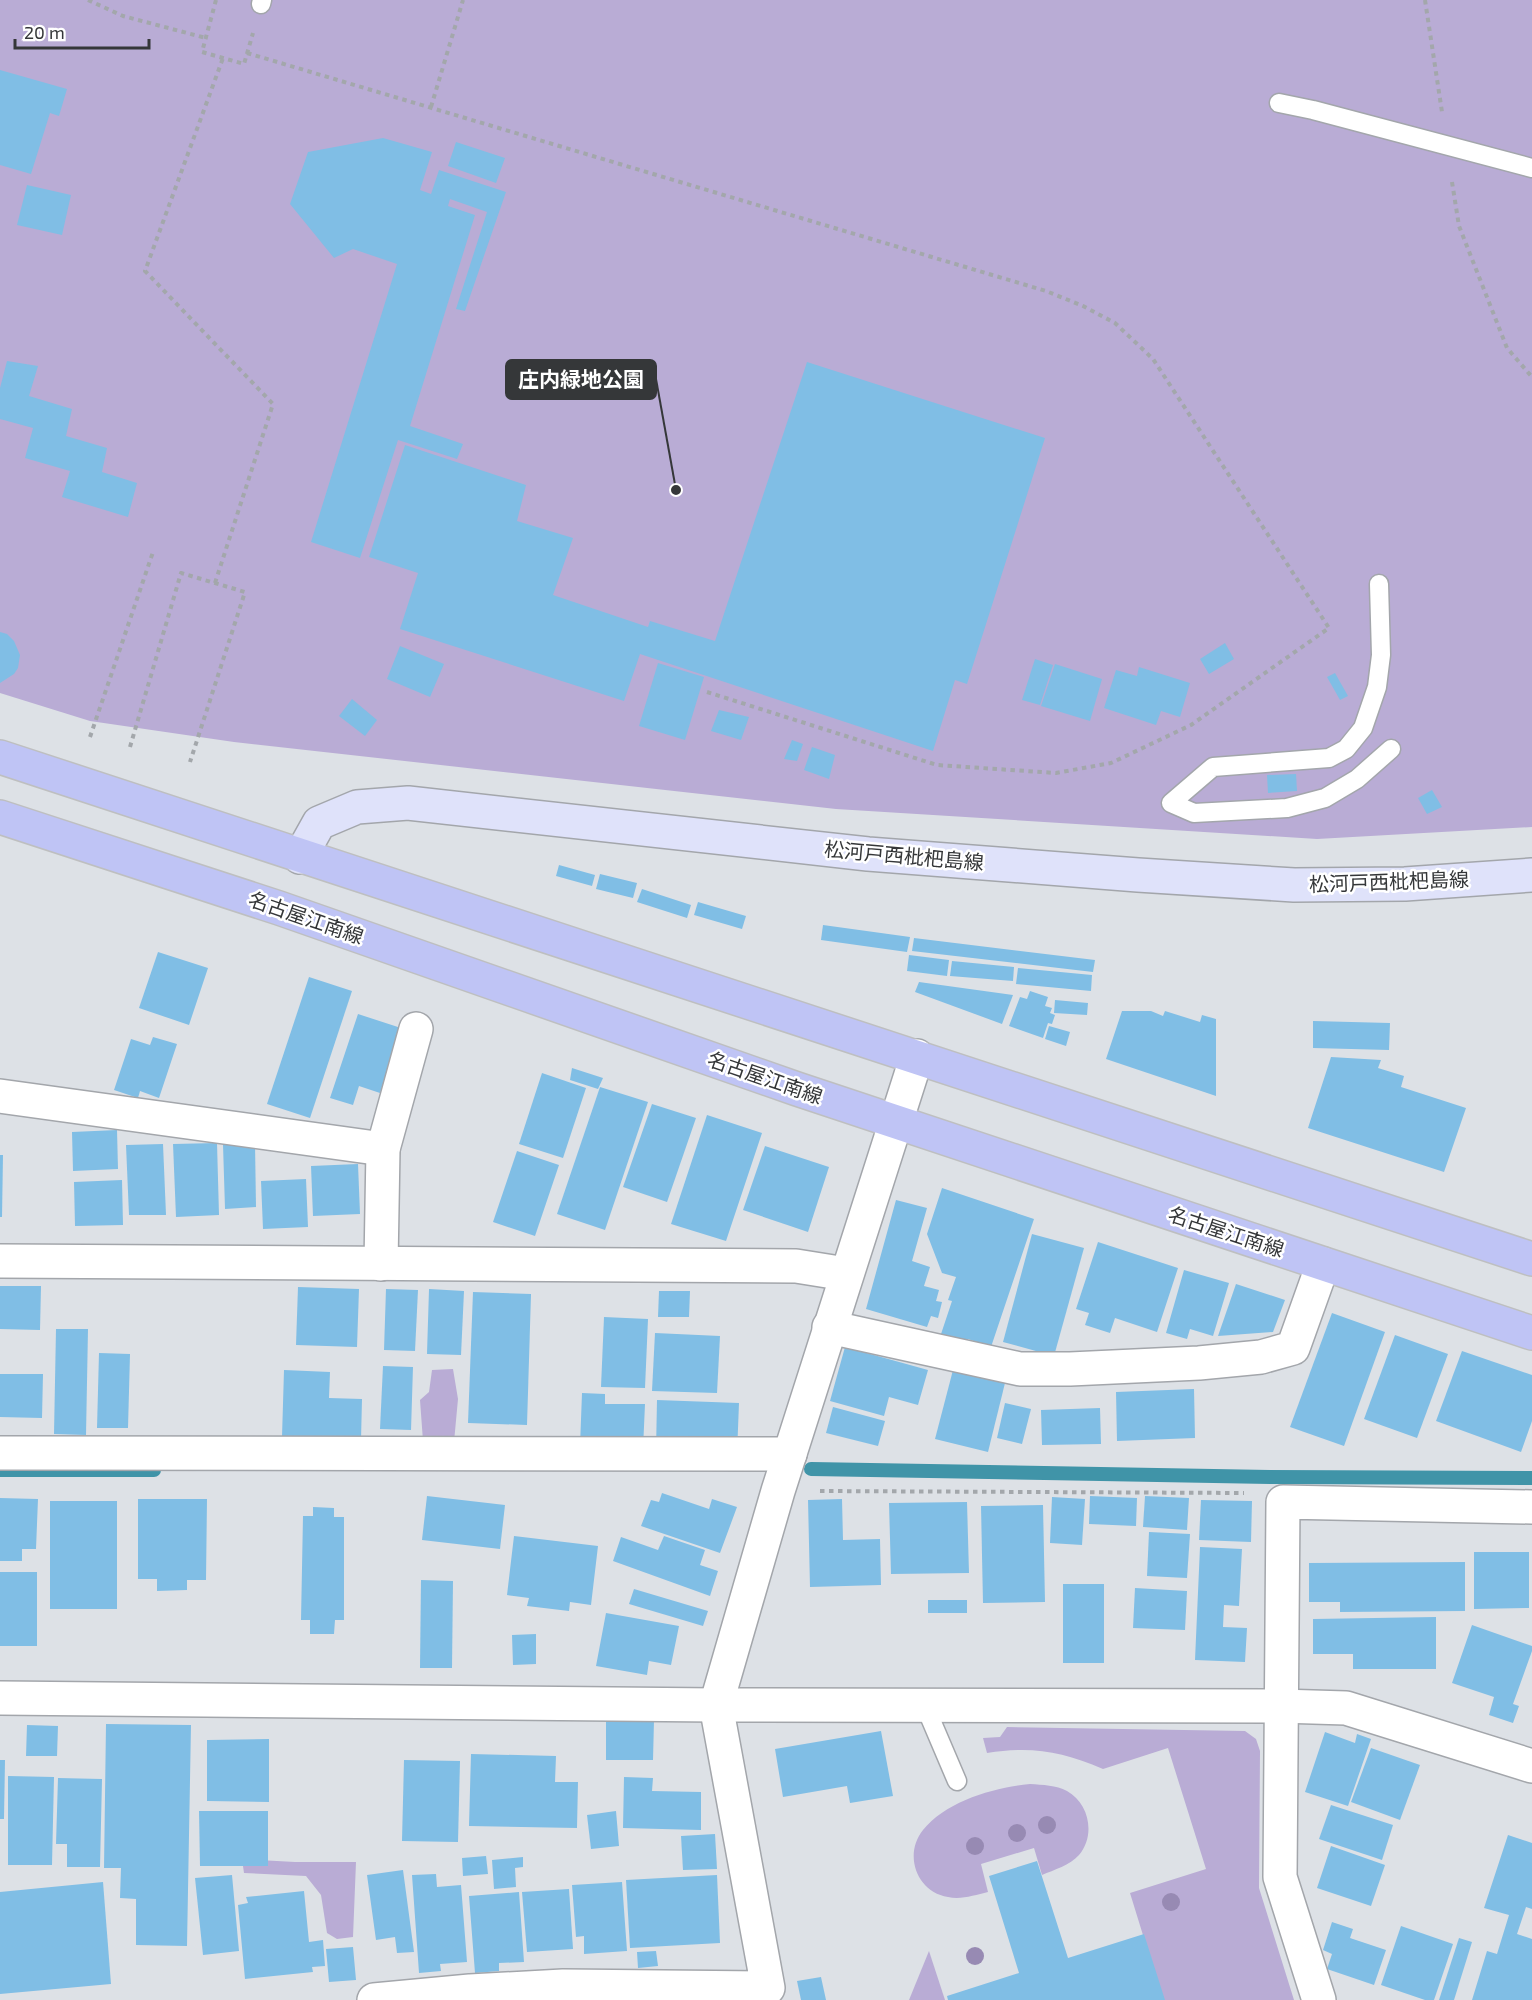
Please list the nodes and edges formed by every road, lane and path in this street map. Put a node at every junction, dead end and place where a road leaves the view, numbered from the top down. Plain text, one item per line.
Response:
1 (88, 0) edge
2 (216, 0) edge
3 (463, 0) edge
4 (1425, 0) edge
5 (262, 2) edge
6 (206, 38) junction
7 (247, 53) junction
8 (223, 58) junction
9 (1279, 104) dead end
10 (431, 107) junction
11 (1447, 146) junction
12 (1532, 168) edge
13 (1532, 377) edge
14 (153, 552) dead end
15 (215, 583) junction
16 (1379, 584) dead end
17 (706, 692) dead end
18 (90, 737) dead end
19 (130, 747) dead end
20 (1391, 749) dead end
21 (0, 758) edge
22 (190, 762) dead end
23 (0, 817) edge
24 (300, 857) junction
25 (1532, 874) edge
26 (416, 1029) dead end
27 (917, 1056) junction
28 (0, 1096) edge
29 (896, 1123) junction
30 (383, 1149) junction
31 (1532, 1259) edge
32 (0, 1261) edge
33 (1323, 1263) junction
34 (381, 1264) junction
35 (846, 1274) junction
36 (829, 1326) junction
37 (1532, 1333) edge
38 (0, 1453) edge
39 (790, 1454) junction
40 (1532, 1508) edge
41 (0, 1698) edge
42 (716, 1705) junction
43 (925, 1706) junction
44 (1280, 1706) junction
45 (1532, 1766) edge
46 (957, 1781) dead end
47 (374, 2000) edge
48 (1319, 2000) edge

1 - 6 path
2 - 6 path
3 - 10 path
4 - 11 path
5 - 7 path
6 - 8 path
7 - 8 path
7 - 10 path
8 - 15 path
9 - 11 lane
10 - 17 path
11 - 12 lane
11 - 13 path
14 - 18 path
15 - 19 path
15 - 22 path
16 - 20 lane
21 - 24 main road
23 - 29 main road, 名古屋江南線
24 - 25 main road, 松河戸西枇杷島線
24 - 27 main road
26 - 30 street
27 - 29 street
27 - 31 main road
28 - 30 street
29 - 33 main road, 名古屋江南線
29 - 35 street
30 - 34 street
32 - 34 street
33 - 36 street
33 - 37 main road, 名古屋江南線
34 - 35 street
35 - 36 street
36 - 39 street
38 - 39 street
39 - 42 street
40 - 44 street
41 - 42 street
42 - 43 street
42 - 47 street
43 - 44 street
43 - 46 lane
44 - 45 street
44 - 48 street

